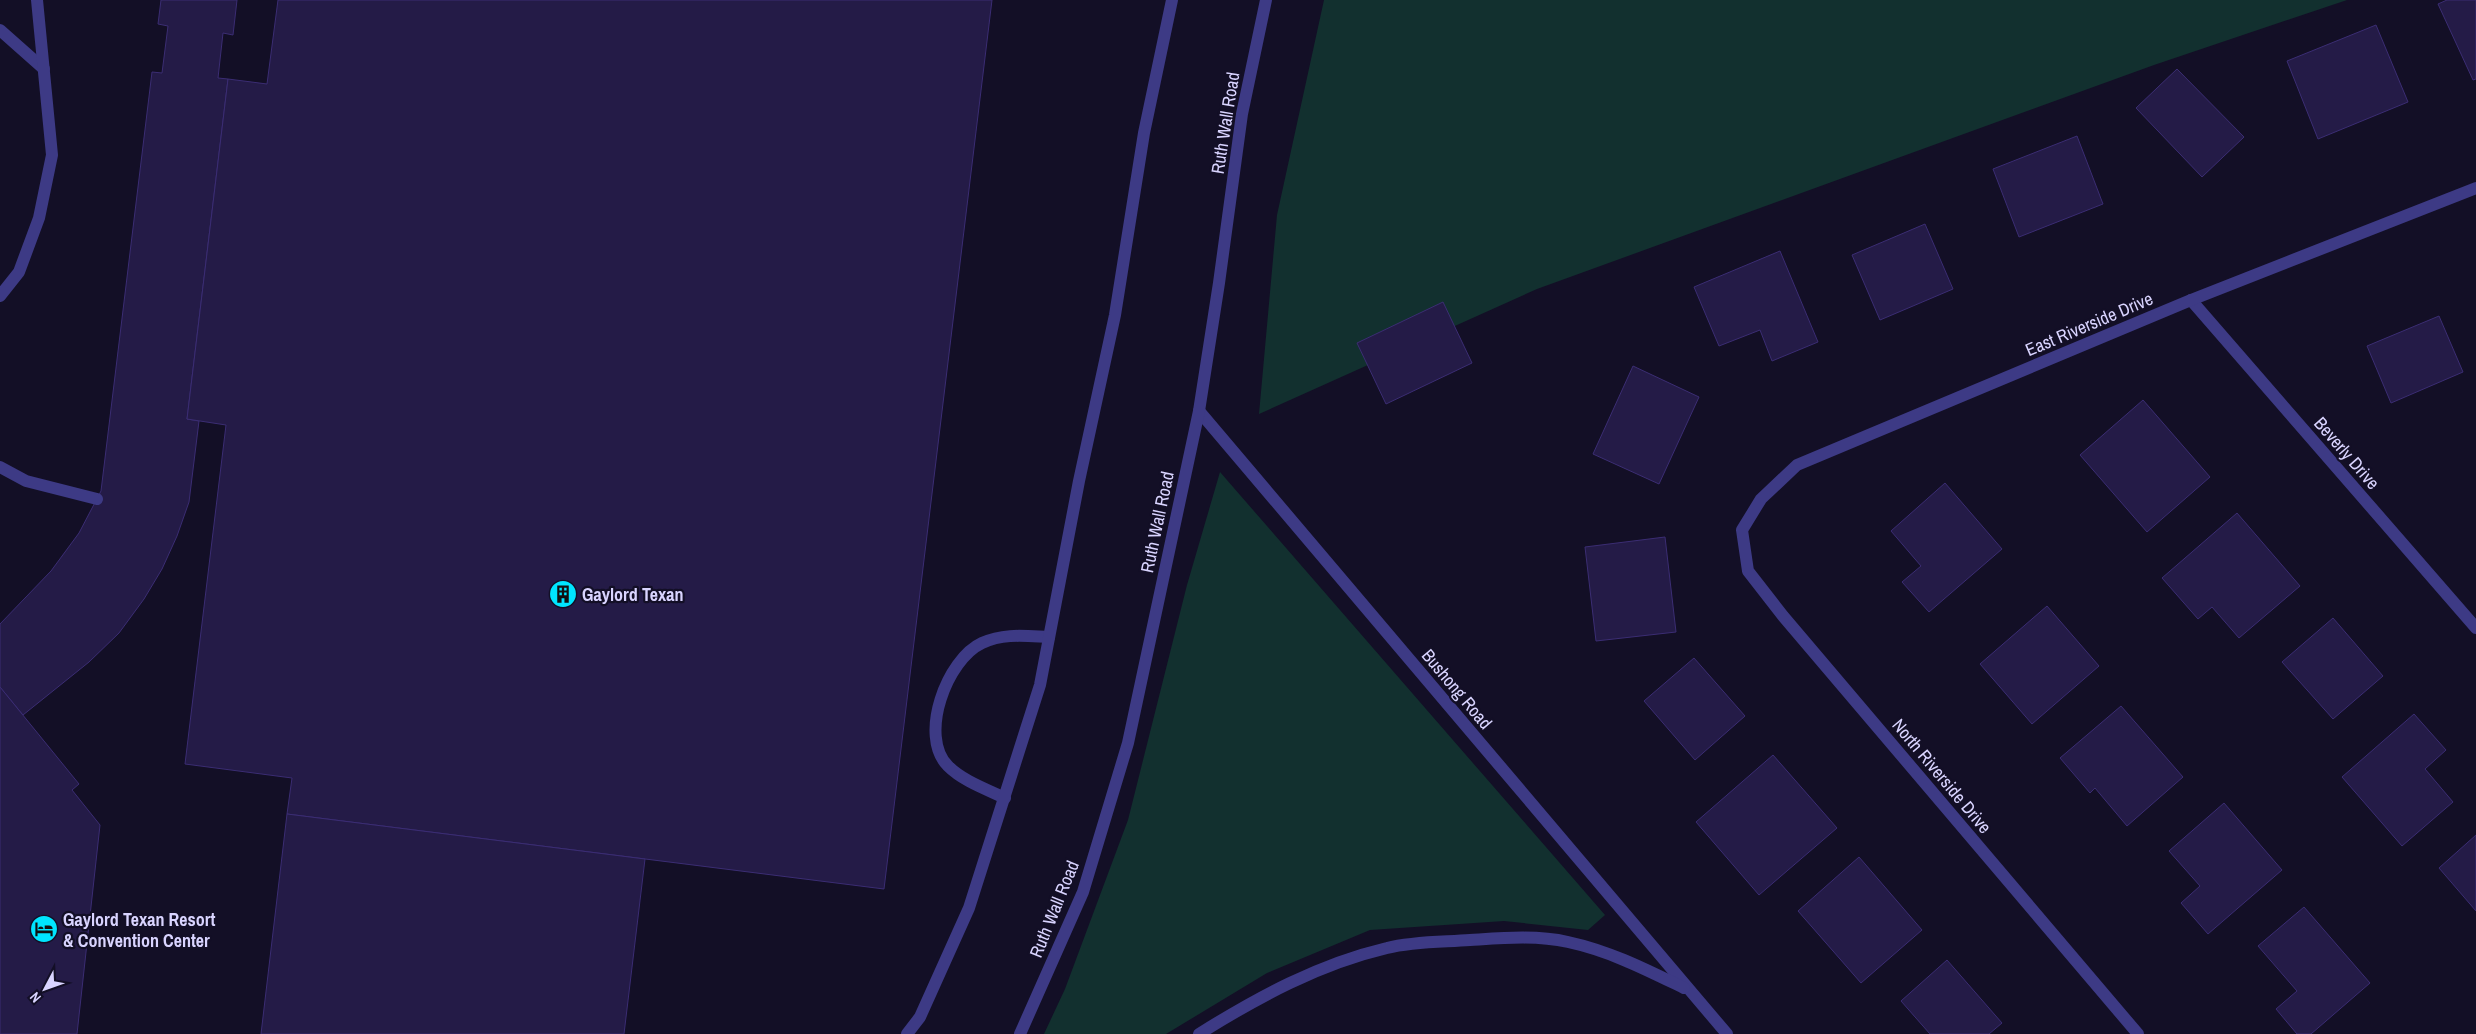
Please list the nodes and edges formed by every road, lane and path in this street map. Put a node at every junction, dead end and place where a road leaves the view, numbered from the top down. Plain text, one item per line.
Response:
1 (37, 0) edge
2 (1172, 0) edge
3 (1266, 0) edge
4 (0, 30) edge
5 (44, 70) junction
6 (2476, 188) edge
7 (0, 296) edge
8 (2191, 300) junction
9 (1199, 411) junction
10 (0, 467) edge
11 (97, 499) dead end
12 (1742, 530) joint
13 (2476, 628) edge
14 (1049, 637) junction
15 (1004, 798) junction
16 (1689, 990) junction
17 (907, 1034) edge
18 (1020, 1034) edge
19 (1199, 1034) edge
20 (1727, 1034) edge
21 (2138, 1034) edge

1 - 5 street
2 - 14 street
3 - 9 street, Ruth Wall Road
4 - 5 street
5 - 7 street
6 - 8 street, East Riverside Drive
8 - 12 street, East Riverside Drive
8 - 13 street, Beverly Drive
9 - 16 street, Bushong Road
9 - 18 street, Ruth Wall Road
10 - 11 street
12 - 21 street, North Riverside Drive
14 - 15 street
14 - 15 street
15 - 17 street
16 - 19 street, Bushong Road
16 - 20 street, Bushong Road

